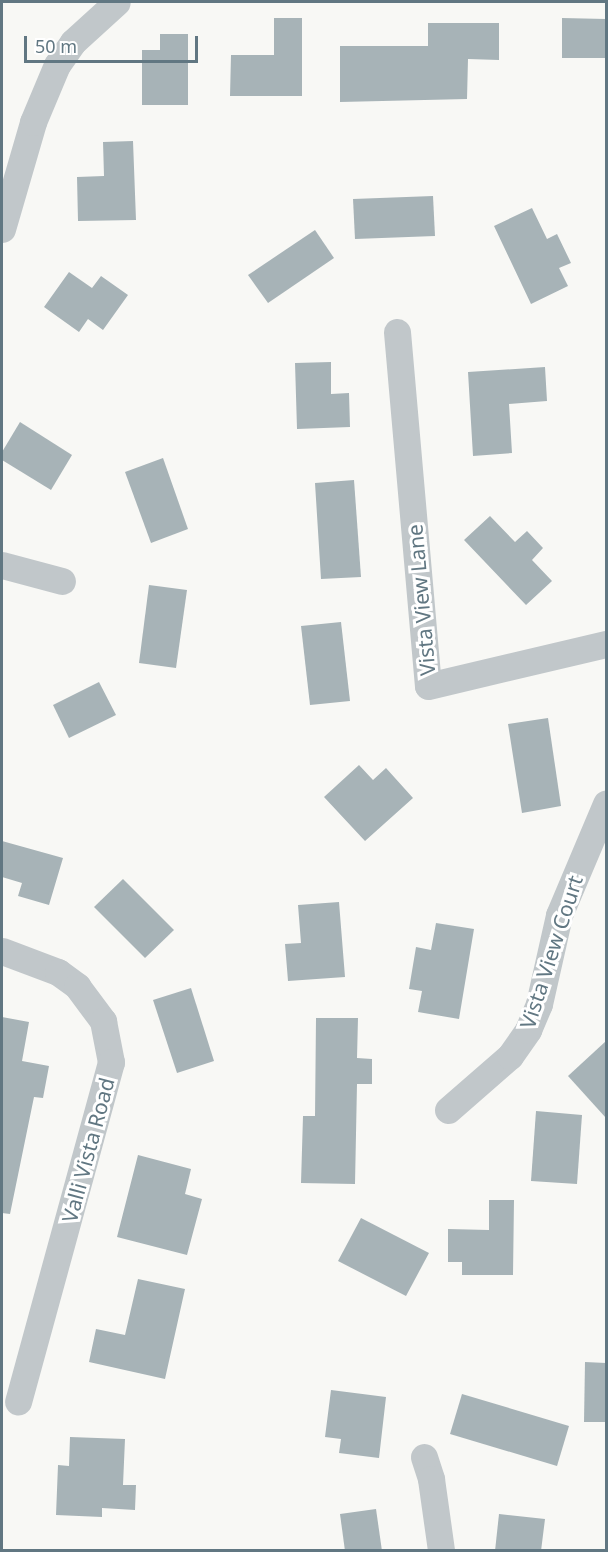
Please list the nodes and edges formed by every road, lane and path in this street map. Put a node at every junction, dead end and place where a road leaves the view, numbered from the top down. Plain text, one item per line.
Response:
1 (117, 2) edge
2 (2, 229) edge
3 (397, 332) dead end
4 (2, 565) edge
5 (62, 581) dead end
6 (606, 644) edge
7 (606, 804) edge
8 (2, 951) edge
9 (448, 1110) dead end
10 (18, 1401) dead end
11 (424, 1457) dead end
12 (441, 1551) edge

1 - 2 street
3 - 6 street, Vista View Lane
4 - 5 street
7 - 9 street, Vista View Court
8 - 10 street, Valli Vista Road
11 - 12 street

